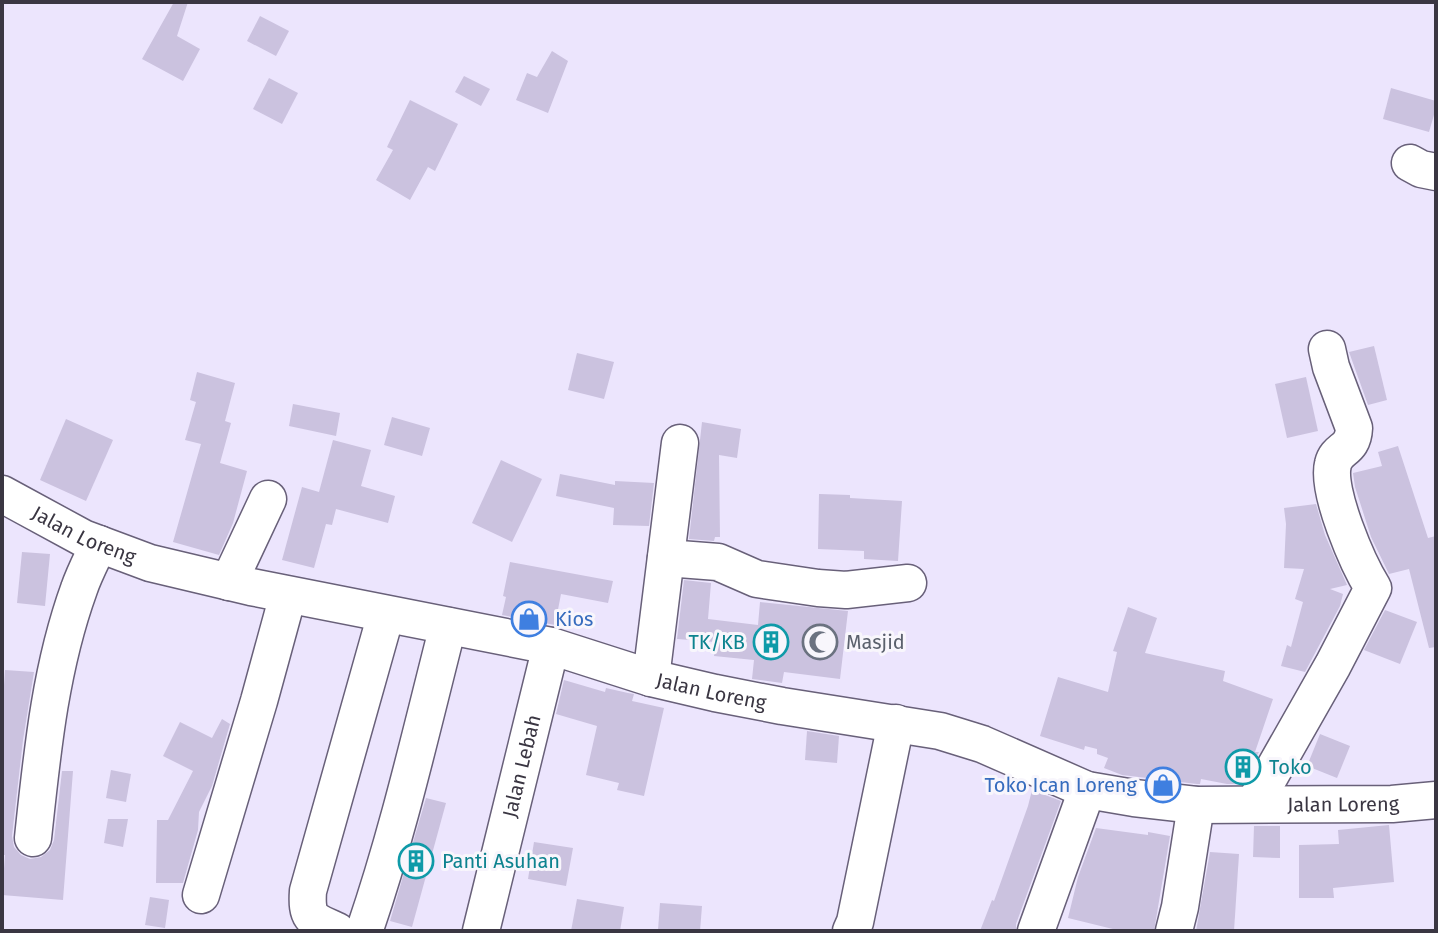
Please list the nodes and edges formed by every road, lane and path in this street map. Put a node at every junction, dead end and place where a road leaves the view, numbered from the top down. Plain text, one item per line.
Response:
1 (1327, 349) dead end
2 (680, 443) dead end
3 (2, 494) edge
4 (268, 499) dead end
5 (99, 544) junction
6 (666, 558) junction
7 (229, 582) junction
8 (908, 583) dead end
9 (288, 595) junction
10 (386, 614) junction
11 (448, 626) junction
12 (551, 646) junction
13 (651, 678) junction
14 (896, 723) junction
15 (1087, 790) junction
16 (1436, 800) edge
17 (1254, 804) junction
18 (1196, 805) junction
19 (33, 838) dead end
20 (201, 895) dead end
21 (337, 931) edge
22 (363, 931) edge
23 (481, 931) edge
24 (851, 931) edge
25 (1036, 931) edge
26 (1174, 931) edge

1 - 17 street
2 - 6 street
3 - 5 street, Jalan Loreng
4 - 7 street
5 - 7 street, Jalan Loreng
5 - 19 street
6 - 8 street
6 - 13 street
7 - 9 street, Jalan Loreng
9 - 10 street, Jalan Loreng
9 - 20 street
10 - 11 street, Jalan Loreng
10 - 21 street
11 - 12 street, Jalan Loreng
11 - 22 street
12 - 13 street, Jalan Loreng
12 - 23 street, Jalan Lebah
13 - 14 street, Jalan Loreng
14 - 15 street, Jalan Loreng
14 - 24 street
15 - 18 street, Jalan Loreng
15 - 25 street
16 - 17 street, Jalan Loreng
17 - 18 street, Jalan Loreng
18 - 26 street

